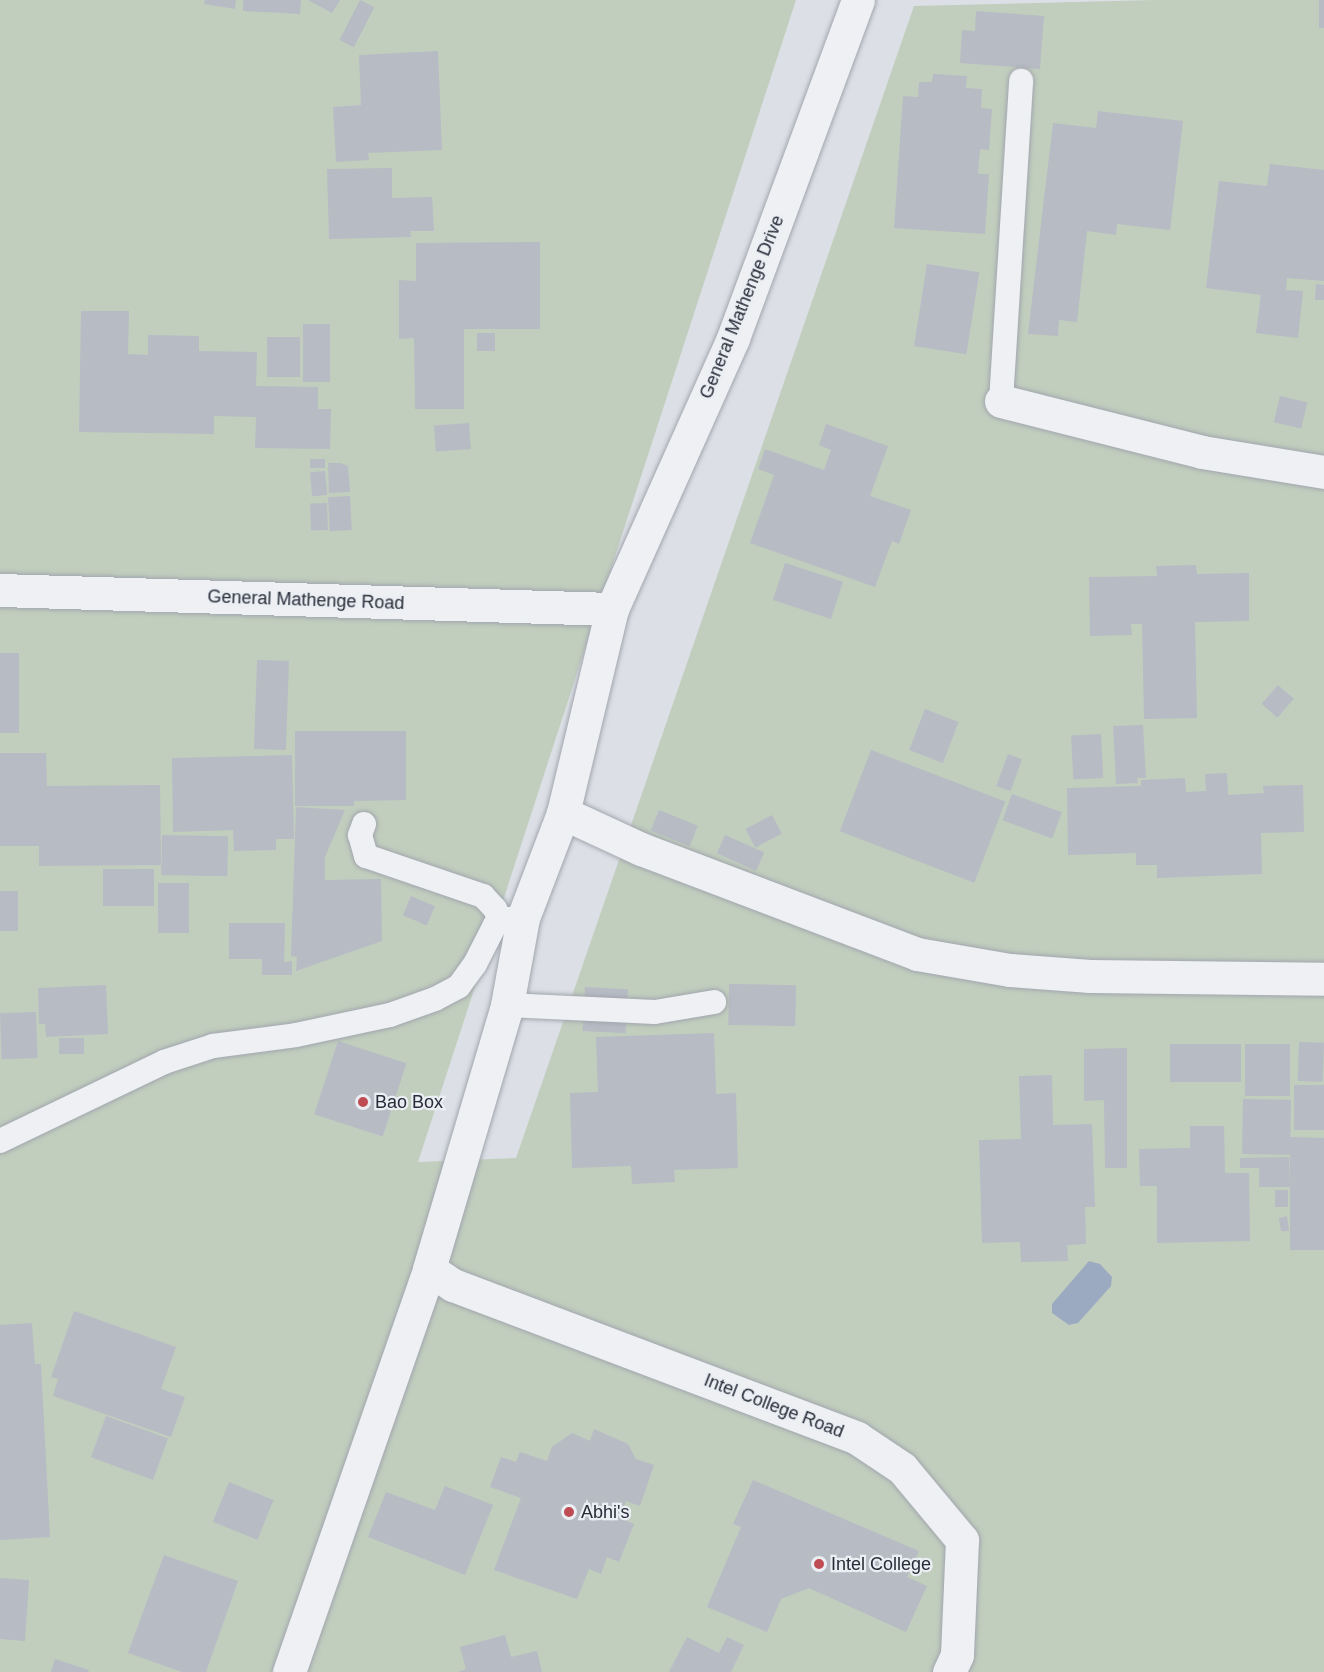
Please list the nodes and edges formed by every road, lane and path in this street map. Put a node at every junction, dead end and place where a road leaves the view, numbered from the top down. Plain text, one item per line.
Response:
1 (858, 0) edge
2 (1021, 81) dead end
3 (1001, 401) joint
4 (1324, 472) edge
5 (0, 590) edge
6 (612, 609) junction
7 (563, 813) junction
8 (364, 824) dead end
9 (512, 920) junction
10 (1324, 979) edge
11 (714, 1002) dead end
12 (507, 1005) junction
13 (0, 1141) edge
14 (429, 1269) junction
15 (289, 1672) edge
16 (949, 1672) edge

1 - 6 street, General Mathenge Drive
2 - 3 lane
3 - 4 street
5 - 6 street, General Mathenge Road
6 - 7 street, General Mathenge Drive
7 - 9 street, General Mathenge Drive
7 - 10 street
8 - 9 lane
9 - 12 street, General Mathenge Drive
9 - 13 lane
11 - 12 lane
12 - 14 street, General Mathenge Drive
14 - 15 street, General Mathenge Drive
14 - 16 street, Intel College Road

